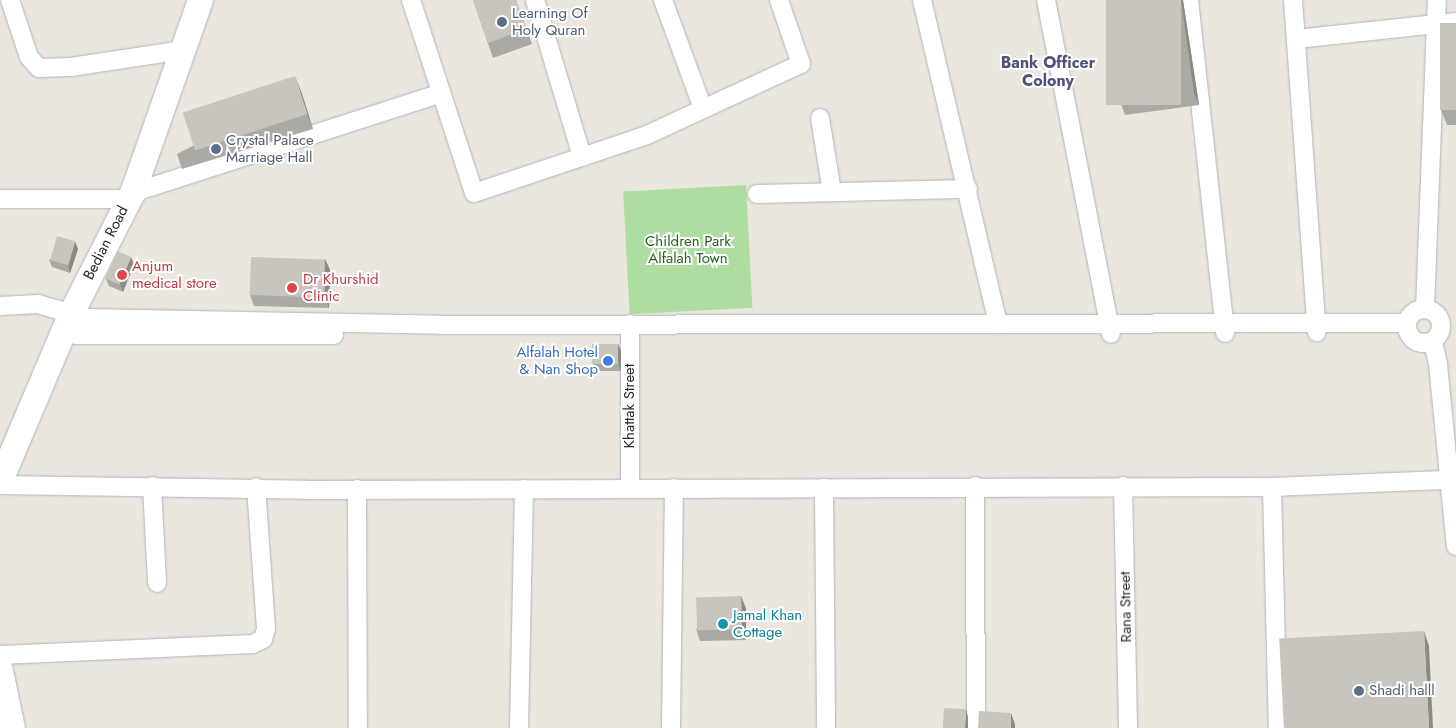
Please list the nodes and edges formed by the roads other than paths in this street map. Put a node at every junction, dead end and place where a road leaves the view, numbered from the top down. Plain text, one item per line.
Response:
1 (200, 0) edge
2 (411, 0) edge
3 (535, 0) edge
4 (663, 0) edge
5 (779, 0) edge
6 (922, 0) edge
7 (1046, 0) edge
8 (1189, 0) edge
9 (1293, 0) edge
10 (1437, 0) edge
11 (8, 13) edge
12 (1436, 22) junction
13 (1456, 22) edge
14 (1296, 39) junction
15 (184, 50) junction
16 (441, 93) junction
17 (703, 109) junction
18 (820, 118) dead end
19 (582, 157) junction
20 (968, 189) junction
21 (832, 192) junction
22 (757, 194) dead end
23 (130, 196) junction
24 (0, 199) edge
25 (0, 306) edge
26 (1425, 309) junction
27 (67, 321) junction
28 (998, 324) junction
29 (1225, 327) junction
30 (1317, 327) junction
31 (1406, 327) junction
32 (630, 329) junction
33 (1111, 329) junction
34 (1445, 330) edge
35 (8, 445) edge
36 (0, 480) edge
37 (0, 485) edge
38 (152, 486) junction
39 (975, 486) junction
40 (1123, 486) junction
41 (256, 487) junction
42 (1272, 487) junction
43 (630, 488) junction
44 (674, 488) junction
45 (824, 488) junction
46 (357, 489) junction
47 (524, 489) junction
48 (1452, 491) edge
49 (1456, 546) edge
50 (157, 584) dead end
51 (0, 655) edge
52 (0, 670) edge
53 (12, 728) edge
54 (358, 728) edge
55 (519, 728) edge
56 (671, 728) edge
57 (826, 728) edge
58 (976, 728) edge
59 (1128, 728) edge
60 (1278, 728) edge

1 - 15 main road, Bedian Road
2 - 16 street
3 - 19 street
4 - 17 street
5 - 17 street
6 - 20 street
7 - 33 street
8 - 29 street
9 - 14 street
10 - 12 street
11 - 15 street
12 - 13 street
12 - 14 street
12 - 26 street
14 - 30 street
15 - 23 main road, Bedian Road
16 - 19 street
16 - 23 street
17 - 19 street
18 - 21 street
20 - 21 street
20 - 28 street
21 - 22 street
23 - 24 street
23 - 27 main road, Bedian Road
25 - 27 street
26 - 31 street
26 - 34 street
27 - 32 street
27 - 35 main road, Bedian Road
28 - 32 street
28 - 33 street
29 - 30 street
29 - 33 street
30 - 31 street
31 - 34 street
32 - 33 street
32 - 43 street, Khattak Street
34 - 48 street
35 - 36 main road, Bedian Road
37 - 38 street
38 - 41 street
38 - 50 street
39 - 40 street
39 - 45 street
39 - 58 street
40 - 42 street
40 - 59 street, Rana Street
41 - 46 street
41 - 51 street
42 - 48 street
42 - 60 street
43 - 44 street
43 - 47 street
44 - 45 street
44 - 56 street
45 - 57 street
46 - 47 street
46 - 54 street
47 - 55 street
48 - 49 street
52 - 53 main road

